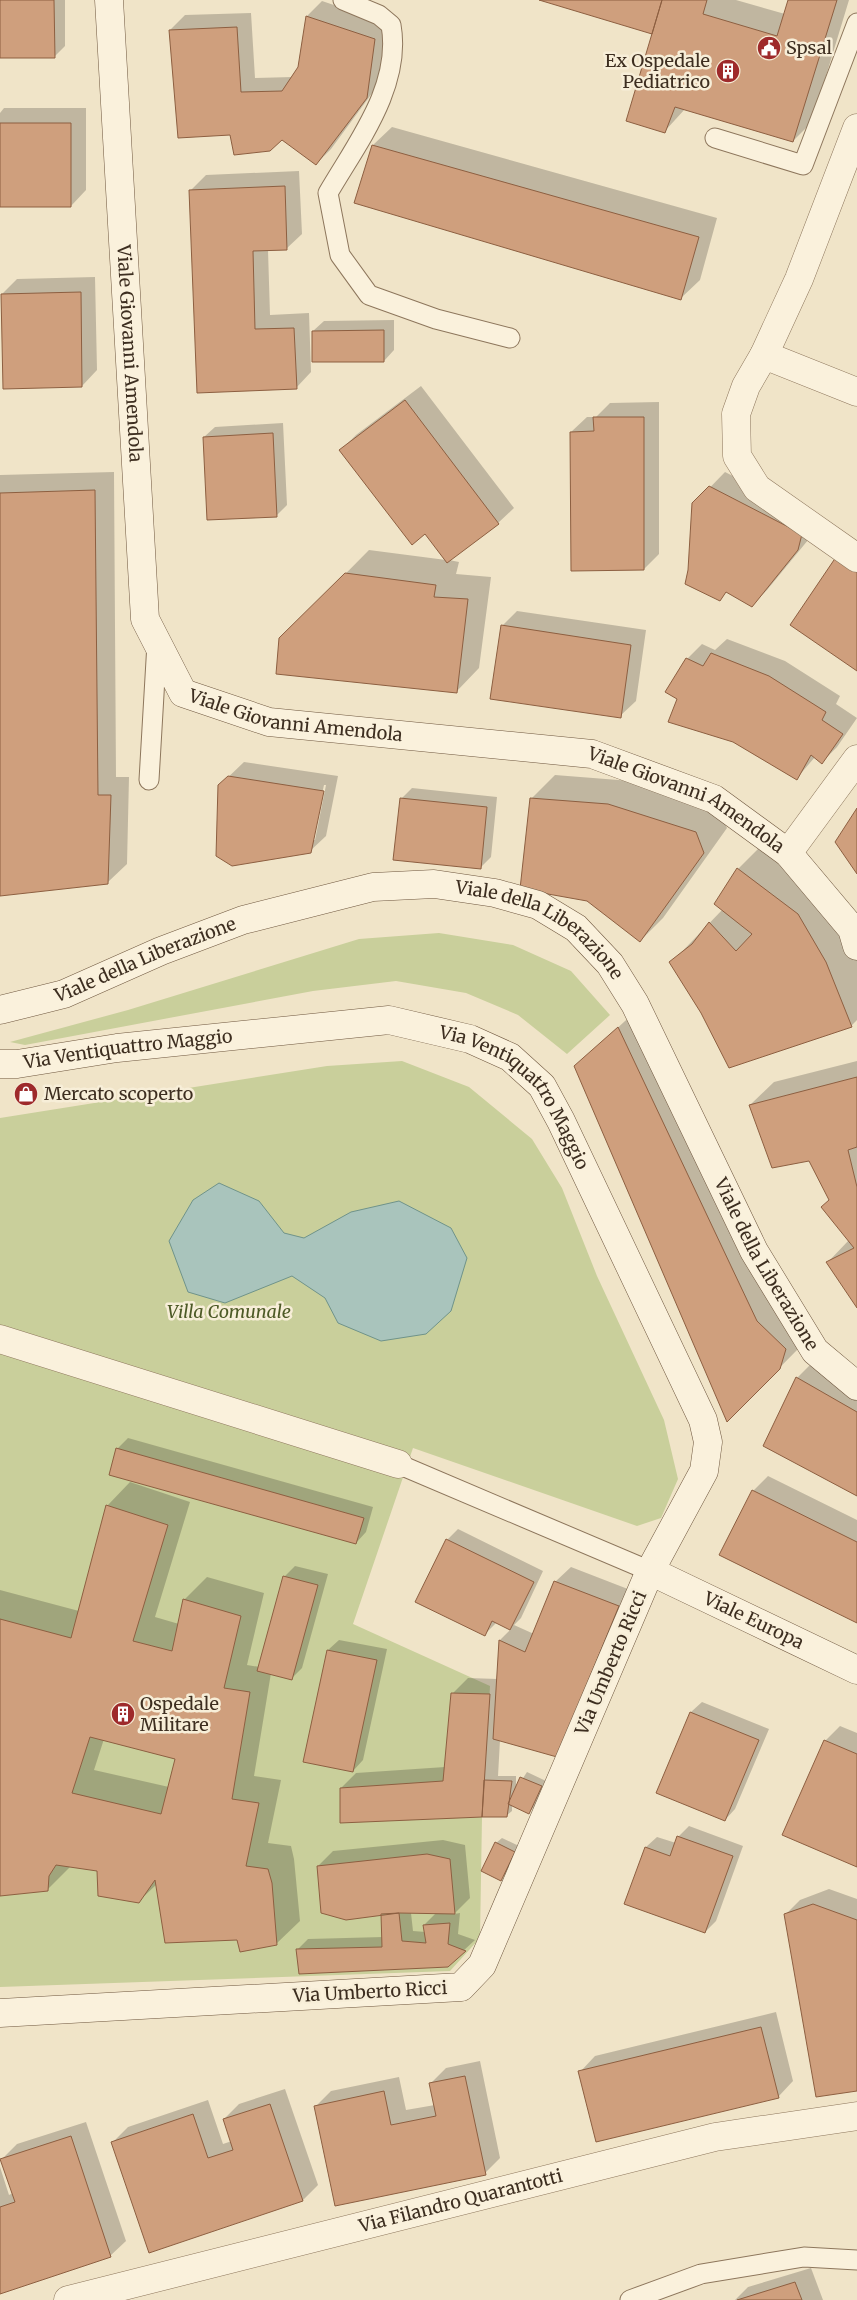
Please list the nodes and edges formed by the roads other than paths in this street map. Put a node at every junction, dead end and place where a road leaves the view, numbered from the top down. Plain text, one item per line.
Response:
1 (109, 0) edge
2 (343, 0) edge
3 (857, 23) edge
4 (857, 128) edge
5 (715, 138) dead end
6 (510, 338) dead end
7 (764, 355) junction
8 (857, 392) edge
9 (857, 558) edge
10 (157, 642) junction
11 (857, 759) edge
12 (148, 780) dead end
13 (788, 853) junction
14 (857, 946) edge
15 (0, 1010) edge
16 (0, 1064) edge
17 (0, 1339) edge
18 (857, 1386) edge
19 (398, 1464) joint
20 (650, 1571) junction
21 (857, 1670) edge
22 (0, 2013) edge
23 (857, 2116) edge
24 (857, 2260) edge
25 (68, 2300) edge
26 (630, 2300) edge

1 - 10 street, Viale Giovanni Amendola
2 - 6 lane
3 - 5 lane
4 - 7 street
7 - 8 street
7 - 9 street
10 - 12 lane
10 - 13 street, Viale Giovanni Amendola
11 - 13 street
13 - 14 street, Viale Giovanni Amendola
15 - 18 street, Viale della Liberazione
16 - 20 street, Via Ventiquattro Maggio
17 - 19 street
19 - 20 lane
20 - 21 street, Viale Europa
20 - 22 street, Via Umberto Ricci
23 - 25 street, Via Filandro Quarantotti
24 - 26 lane

